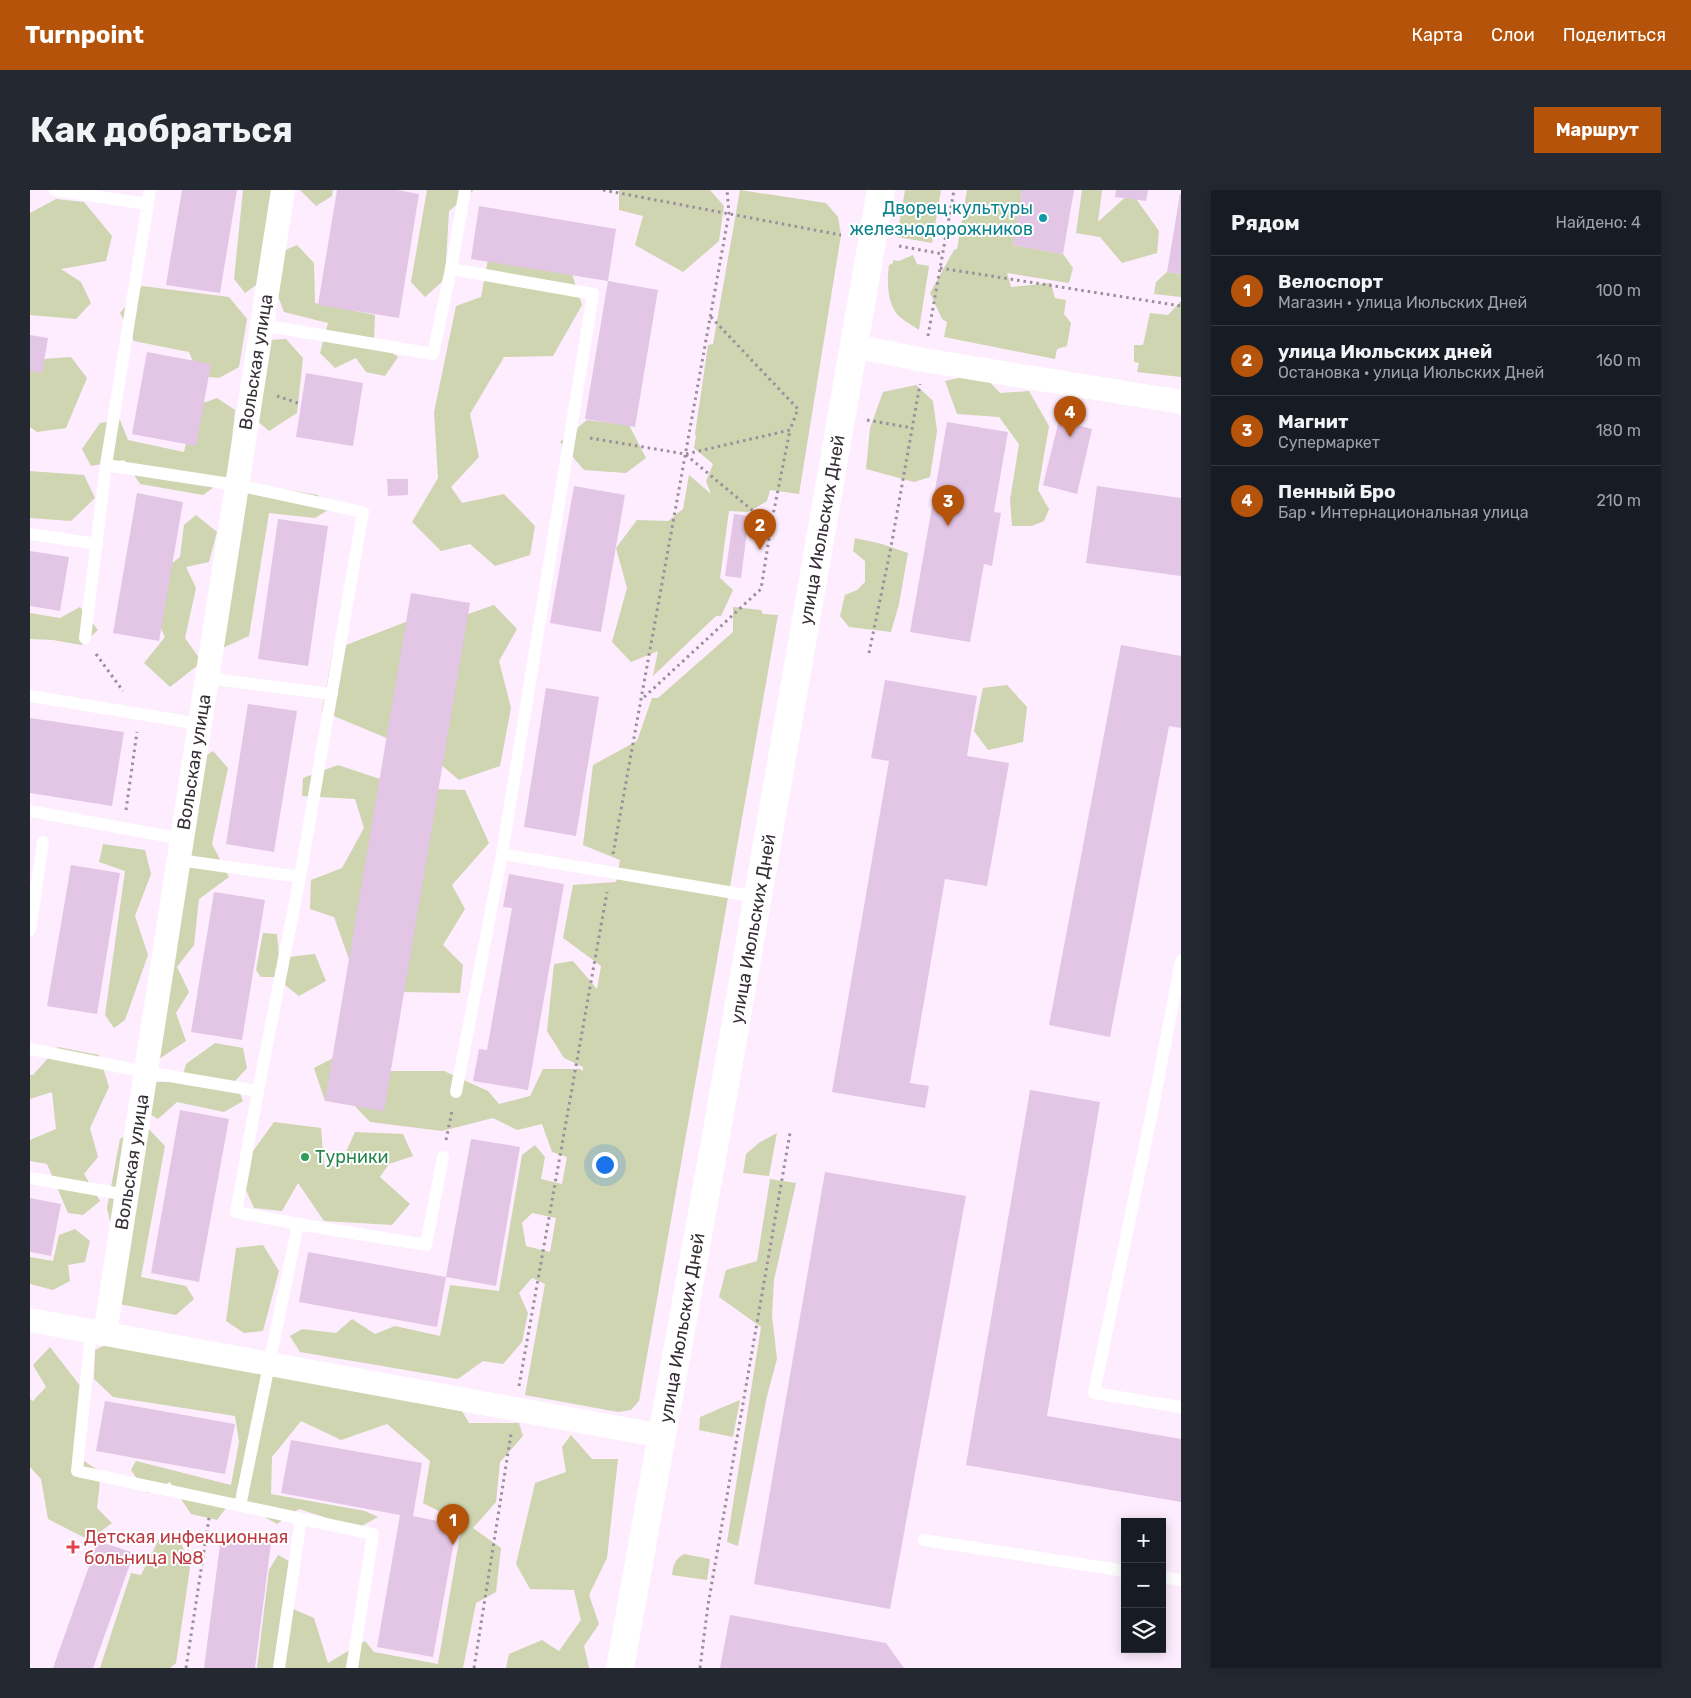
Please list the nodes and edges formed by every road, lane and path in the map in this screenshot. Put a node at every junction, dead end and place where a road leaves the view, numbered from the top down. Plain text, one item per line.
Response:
1 (55, 190) edge
2 (150, 190) edge
3 (283, 190) edge
4 (465, 190) edge
5 (603, 190) edge
6 (727, 190) edge
7 (879, 190) edge
8 (954, 190) edge
9 (147, 204) junction
10 (729, 213) junction
11 (841, 235) dead end
12 (896, 245) dead end
13 (943, 254) junction
14 (940, 268) junction
15 (452, 269) junction
16 (1181, 306) edge
17 (710, 316) junction
18 (262, 325) junction
19 (854, 346) junction
20 (924, 360) junction
21 (1181, 402) edge
22 (842, 416) junction
23 (912, 428) junction
24 (790, 430) junction
25 (570, 435) junction
26 (685, 454) junction
27 (106, 465) junction
28 (237, 485) junction
29 (771, 526) junction
30 (30, 534) edge
31 (97, 544) junction
32 (85, 638) joint
33 (869, 653) dead end
34 (207, 678) junction
35 (332, 694) junction
36 (30, 696) edge
37 (640, 700) junction
38 (140, 714) junction
39 (200, 724) junction
40 (30, 811) edge
41 (123, 829) junction
42 (42, 842) dead end
43 (181, 849) junction
44 (502, 854) junction
45 (610, 873) junction
46 (300, 877) junction
47 (758, 897) junction
48 (30, 930) edge
49 (1181, 961) edge
50 (30, 1049) edge
51 (146, 1072) junction
52 (258, 1091) junction
53 (456, 1092) joint
54 (790, 1133) dead end
55 (443, 1157) joint
56 (30, 1178) edge
57 (127, 1195) junction
58 (298, 1224) junction
59 (30, 1320) edge
60 (98, 1333) junction
61 (270, 1364) junction
62 (1181, 1407) edge
63 (515, 1409) junction
64 (662, 1436) junction
65 (212, 1500) junction
66 (240, 1506) junction
67 (301, 1519) junction
68 (924, 1540) dead end
69 (1121, 1570) edge
70 (1166, 1578) edge
71 (1181, 1580) edge
72 (186, 1668) edge
73 (279, 1668) edge
74 (352, 1668) edge
75 (474, 1668) edge
76 (620, 1668) edge
77 (700, 1668) edge

1 - 9 lane
2 - 9 lane
3 - 18 street, Вольская улица
4 - 15 lane
5 - 10 path
6 - 10 path
7 - 19 street, улица Июльских Дней
8 - 13 path
9 - 27 lane
10 - 11 path
10 - 17 path
12 - 13 path
13 - 14 path
14 - 16 path
14 - 20 path
15 - 18 lane
15 - 25 lane
17 - 24 path
17 - 26 path
18 - 28 street, Вольская улица
19 - 20 street
19 - 22 street, улица Июльских Дней
20 - 21 street
20 - 23 path
22 - 23 path
22 - 47 street, улица Июльских Дней
23 - 33 path
24 - 26 path
24 - 29 path
25 - 26 path
25 - 44 lane
26 - 29 path
26 - 37 path
27 - 28 lane
27 - 31 lane
28 - 34 street, Вольская улица
28 - 35 lane
29 - 37 path
30 - 31 lane
31 - 32 lane
32 - 38 path
34 - 35 lane
34 - 39 street, Вольская улица
35 - 46 lane
36 - 38 lane
37 - 45 path
38 - 39 lane
38 - 41 path
39 - 43 street, Вольская улица
40 - 41 lane
41 - 43 lane
42 - 48 lane
43 - 46 lane
43 - 51 street, Вольская улица
44 - 45 lane
44 - 53 lane
45 - 47 lane
45 - 63 path
46 - 52 lane
47 - 64 street, улица Июльских Дней
49 - 62 lane
50 - 51 lane
51 - 52 lane
51 - 57 street, Вольская улица
52 - 58 lane
53 - 55 path
54 - 77 path
55 - 58 lane
56 - 57 lane
57 - 60 street, Вольская улица
58 - 61 lane
59 - 60 street
60 - 61 street
60 - 65 lane
61 - 63 street
61 - 66 lane
63 - 64 street
63 - 75 path
64 - 76 street, улица Июльских Дней
65 - 66 lane
65 - 72 path
66 - 67 lane
67 - 73 lane
67 - 74 lane
68 - 69 lane
70 - 71 lane

